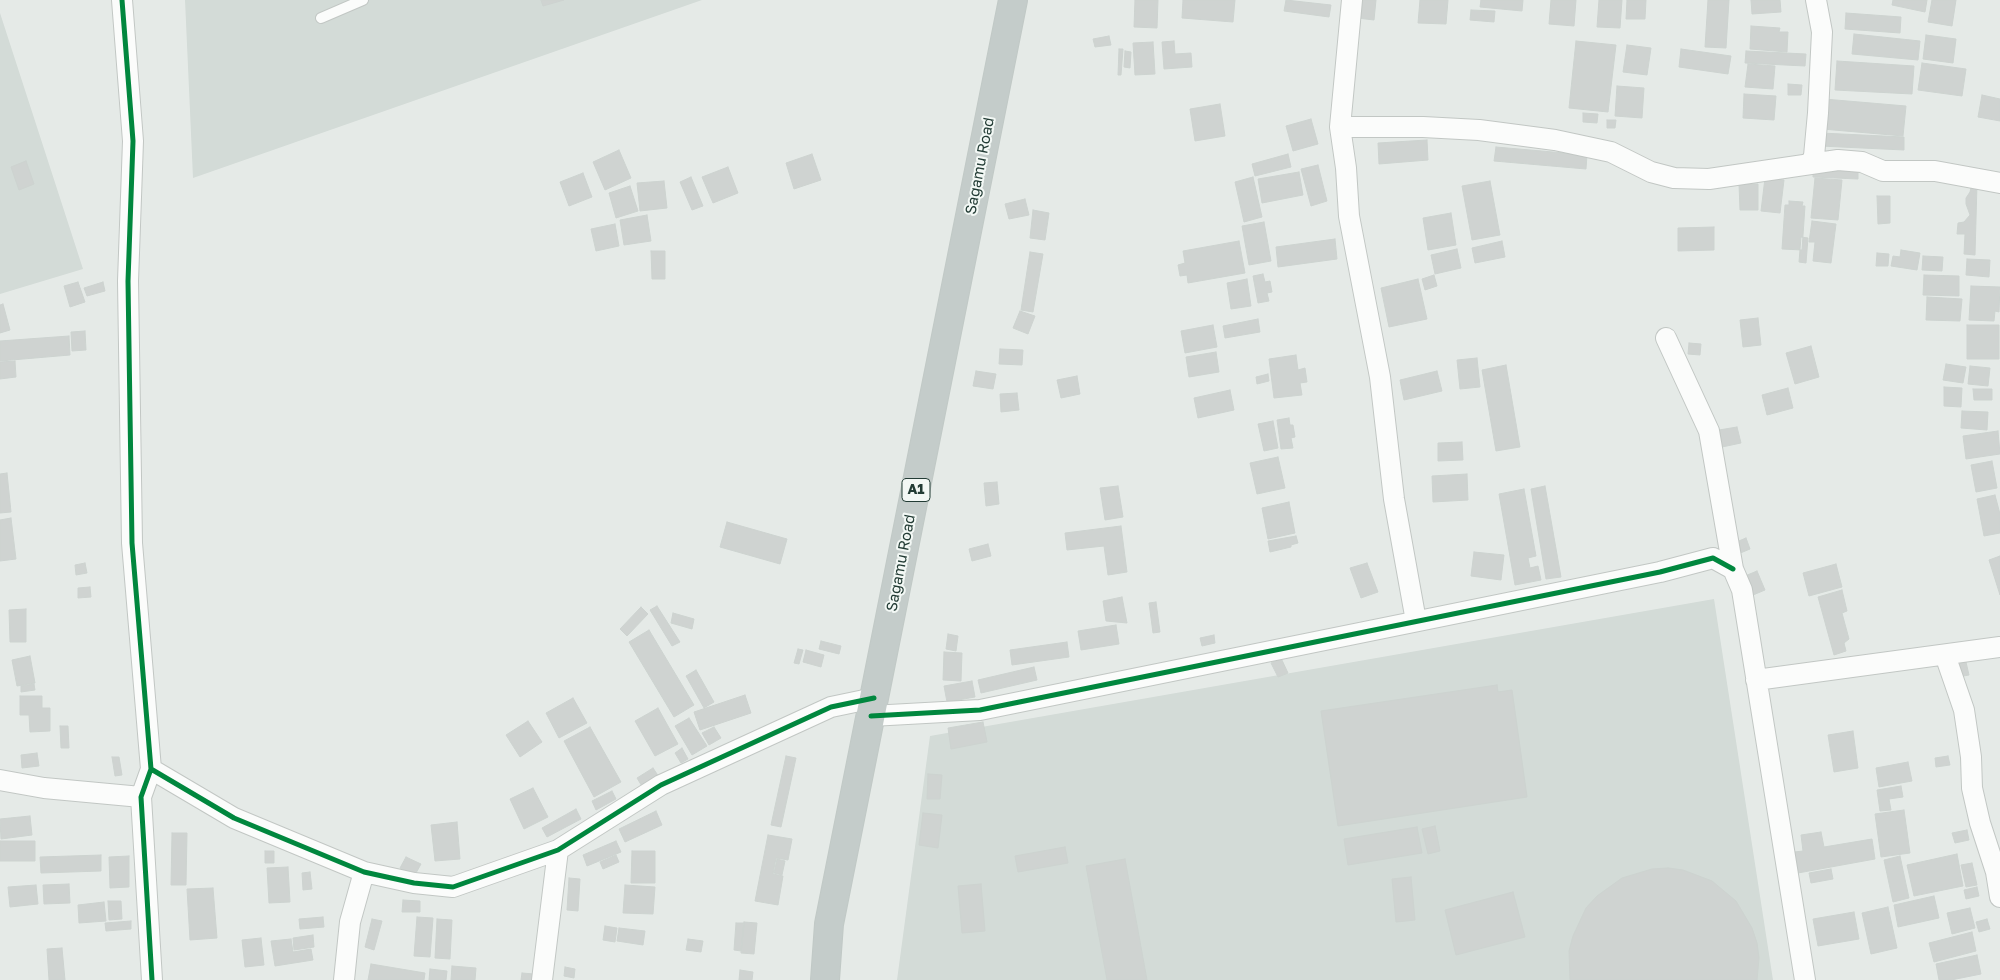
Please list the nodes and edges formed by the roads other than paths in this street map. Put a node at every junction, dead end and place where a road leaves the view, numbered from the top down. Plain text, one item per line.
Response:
1 (122, 0) edge
2 (363, 0) edge
3 (1013, 0) edge
4 (1352, 0) edge
5 (1816, 0) edge
6 (321, 18) dead end
7 (1340, 127) junction
8 (1811, 162) junction
9 (2000, 183) edge
10 (1666, 338) dead end
11 (1733, 569) junction
12 (1416, 620) junction
13 (2000, 647) edge
14 (1945, 655) junction
15 (1756, 680) junction
16 (872, 707) junction
17 (151, 769) junction
18 (0, 780) edge
19 (141, 797) junction
20 (558, 850) junction
21 (364, 872) junction
22 (2000, 897) edge
23 (152, 980) edge
24 (344, 980) edge
25 (542, 980) edge
26 (825, 980) edge
27 (1805, 980) edge

1 - 17 street
2 - 6 lane
3 - 16 highway, Sagamu Road / A1
4 - 7 street
5 - 8 street
7 - 8 street
7 - 12 street
8 - 9 street
10 - 11 street
11 - 12 street
11 - 15 street
12 - 16 street
13 - 14 street
14 - 15 street
14 - 22 street
15 - 27 street
16 - 20 street
16 - 26 highway, Sagamu Road / A1
17 - 19 street
17 - 21 street
18 - 19 street
19 - 23 street
20 - 21 street
20 - 25 street
21 - 24 street

